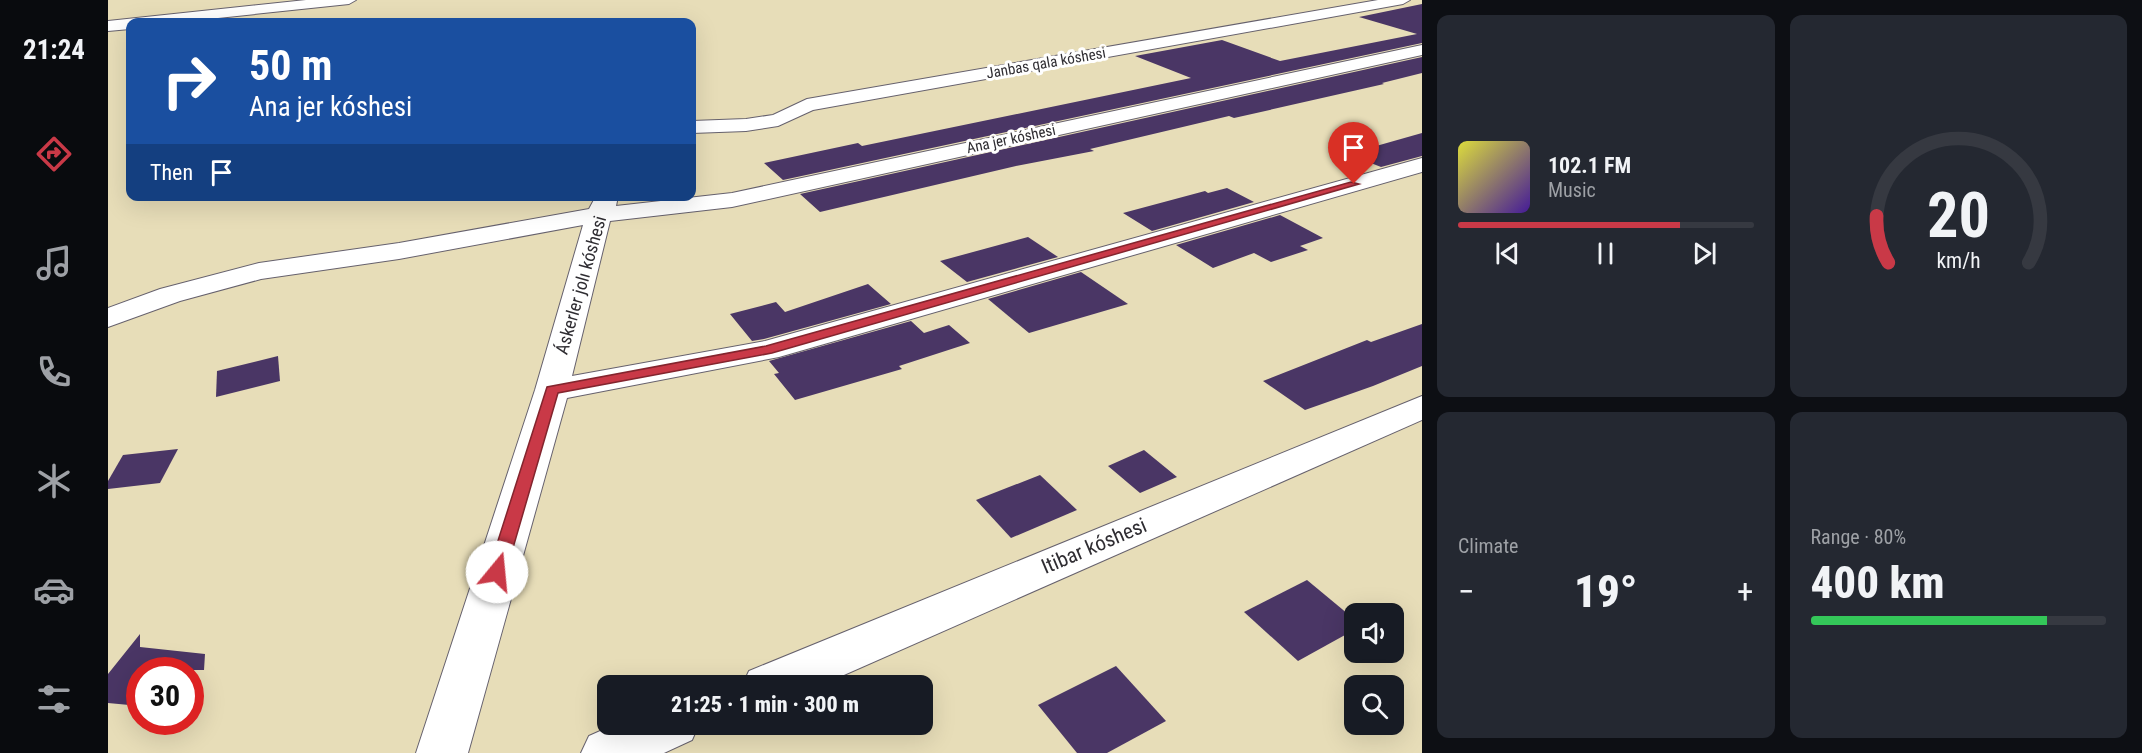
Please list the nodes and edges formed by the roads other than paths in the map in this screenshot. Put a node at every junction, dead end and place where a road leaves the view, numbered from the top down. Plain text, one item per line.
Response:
1 (349, 0) edge
2 (1402, 0) edge
3 (139, 15) edge
4 (126, 24) edge
5 (108, 26) edge
6 (1422, 50) edge
7 (696, 127) edge
8 (1422, 165) edge
9 (604, 206) edge
10 (108, 318) edge
11 (552, 390) junction
12 (1422, 407) edge
13 (792, 675) edge
14 (649, 735) edge
15 (442, 753) edge
16 (607, 753) edge

1 - 3 street
2 - 7 street, Janbas qala kóshesi
4 - 5 street
6 - 9 street, Ana jer kóshesi
8 - 11 street
9 - 10 street, Ana jer kóshesi
9 - 11 street, Áskerler jolı kóshesi
11 - 15 street, Áskerler jolı kóshesi
12 - 13 street, Itibar kóshesi
14 - 16 street

